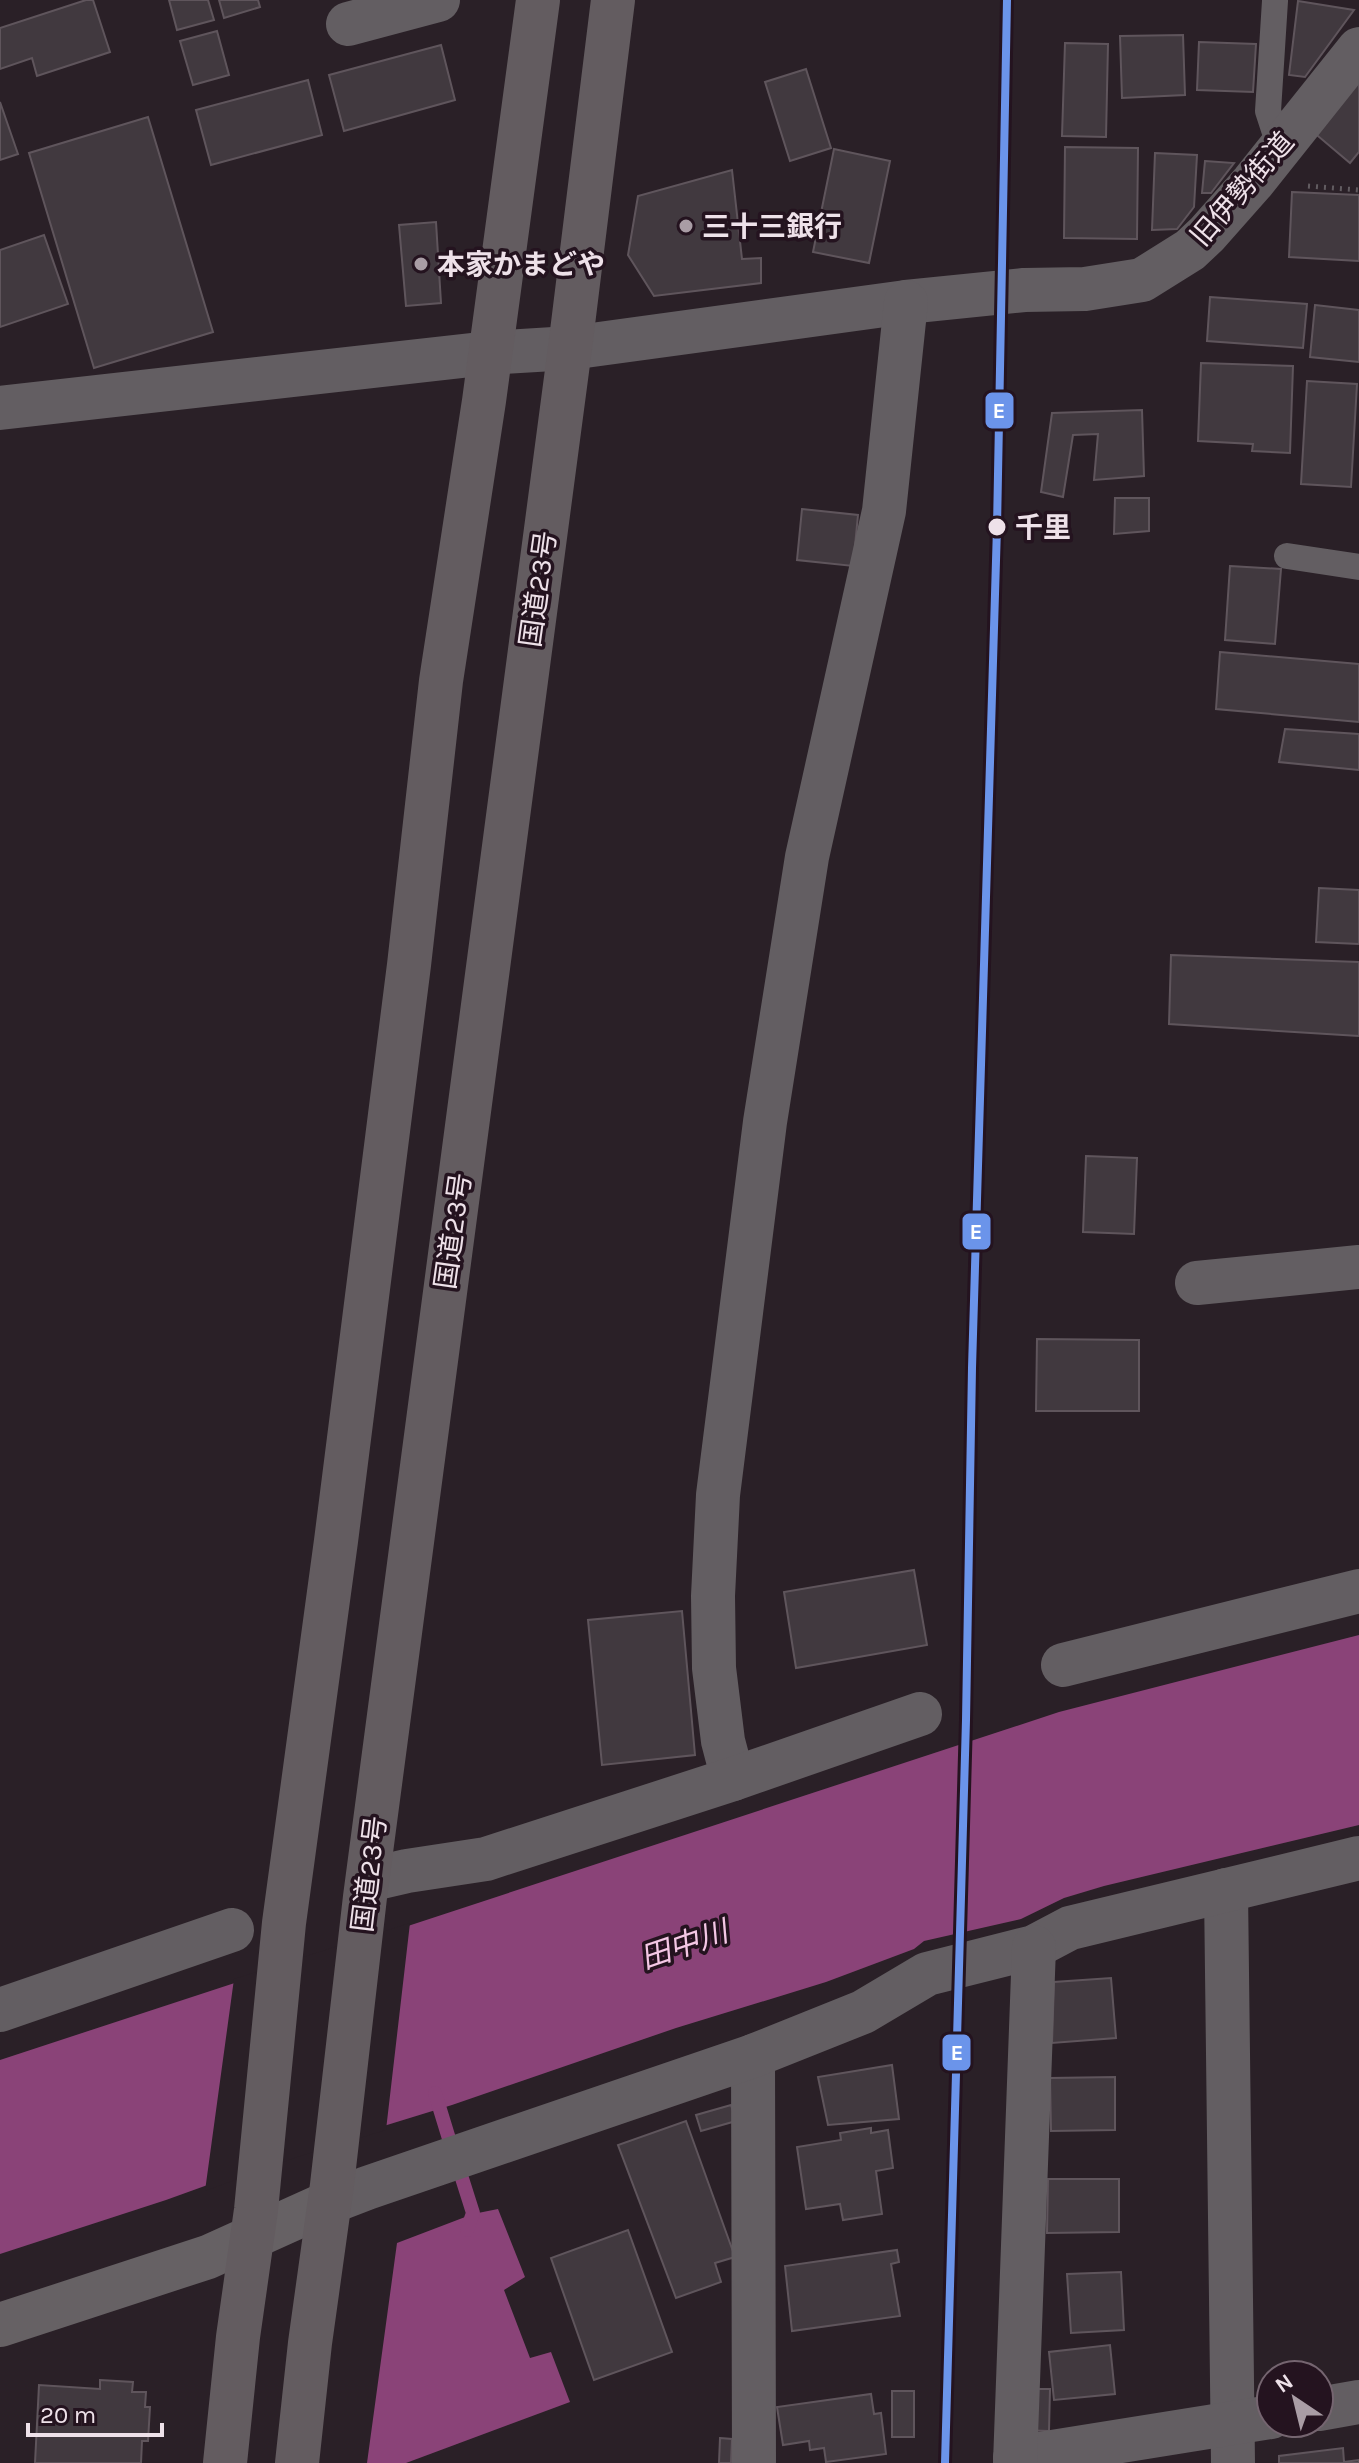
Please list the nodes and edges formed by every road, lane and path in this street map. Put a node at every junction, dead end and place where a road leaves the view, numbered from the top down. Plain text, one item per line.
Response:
1 (438, 0) edge
2 (538, 0) edge
3 (613, 0) edge
4 (1275, 1) edge
5 (348, 24) dead end
6 (1359, 49) edge
7 (1280, 148) junction
8 (906, 302) junction
9 (570, 348) junction
10 (489, 353) junction
11 (0, 408) edge
12 (1287, 556) dead end
13 (1359, 567) edge
14 (1359, 1267) edge
15 (1197, 1283) dead end
16 (1359, 1591) edge
17 (1063, 1665) dead end
18 (920, 1714) dead end
19 (733, 1779) junction
20 (1359, 1858) edge
21 (366, 1888) junction
22 (1226, 1890) junction
23 (232, 1930) dead end
24 (1034, 1947) junction
25 (0, 2010) edge
26 (753, 2056) junction
27 (330, 2194) junction
28 (253, 2224) junction
29 (0, 2325) edge
30 (1359, 2402) edge
31 (1335, 2406) edge
32 (1245, 2435) edge
33 (1015, 2460) edge
34 (225, 2463) edge
35 (297, 2463) edge
36 (754, 2463) edge

1 - 5 street
2 - 10 highway
3 - 9 highway, 国道23号
4 - 7 lane
6 - 7 street, 旧伊勢街道
7 - 8 street, 旧伊勢街道
8 - 9 street
8 - 19 street
9 - 10 street
9 - 21 highway, 国道23号
10 - 11 street
10 - 28 highway
12 - 13 lane
14 - 15 street
16 - 17 street
18 - 19 street
19 - 21 street
20 - 22 street
21 - 27 highway, 国道23号
22 - 24 street
22 - 32 street
23 - 25 street
24 - 26 street
24 - 33 street
26 - 27 street
26 - 36 street
27 - 28 street
27 - 35 highway, 国道23号
28 - 29 street
28 - 34 highway
30 - 31 street
32 - 33 street

